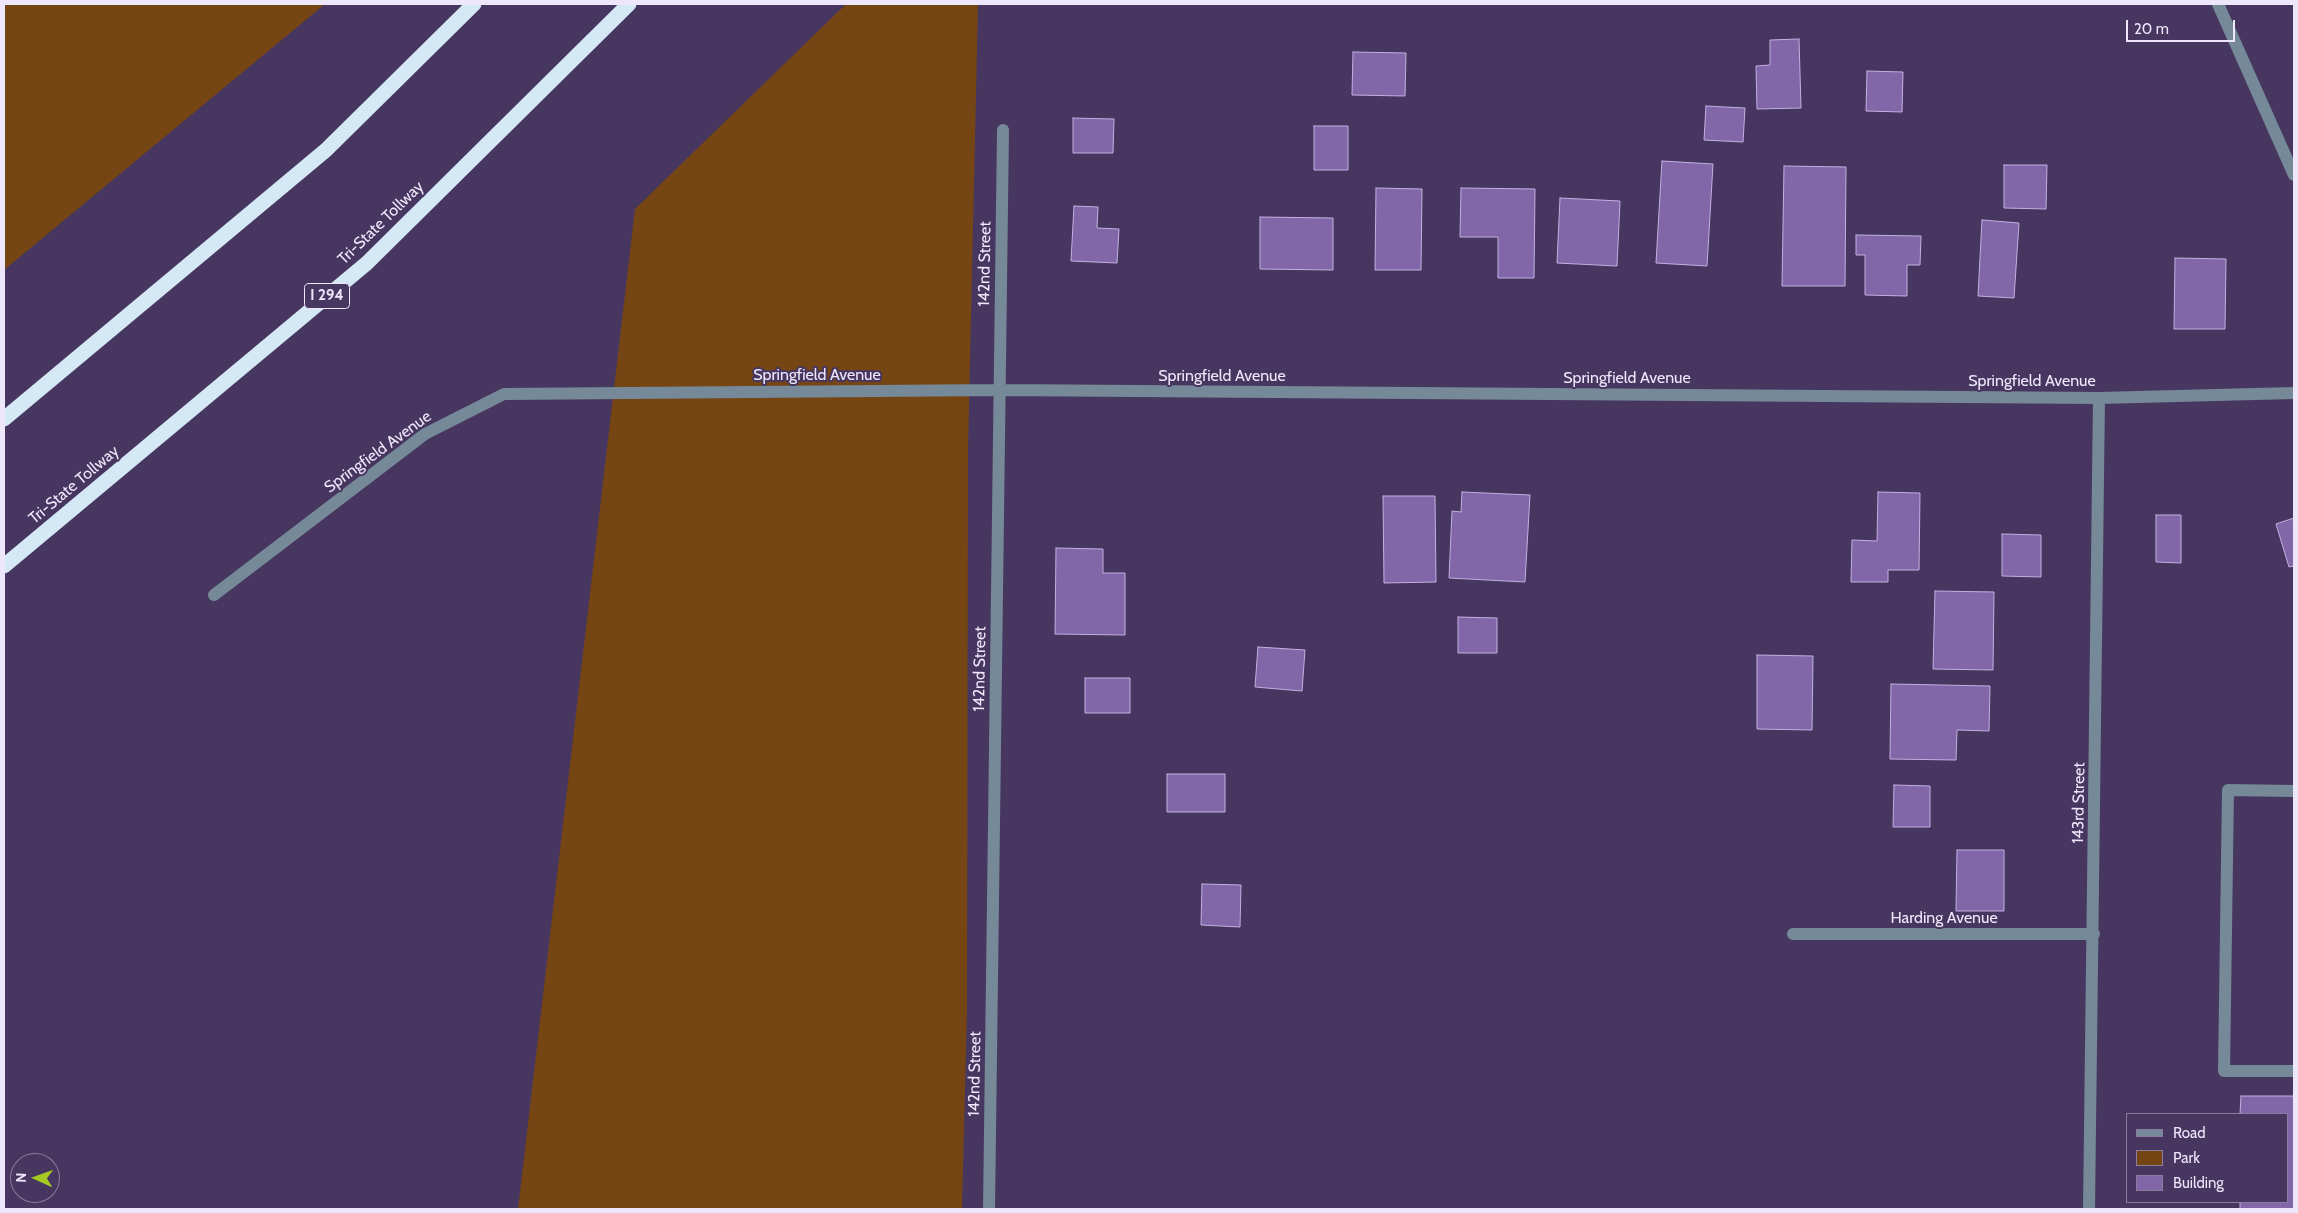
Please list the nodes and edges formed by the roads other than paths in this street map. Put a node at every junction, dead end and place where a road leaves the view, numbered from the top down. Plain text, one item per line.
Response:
1 (474, 4) edge
2 (629, 4) edge
3 (2218, 4) edge
4 (1003, 130) dead end
5 (2294, 175) edge
6 (999, 390) junction
7 (2294, 393) edge
8 (2099, 398) junction
9 (4, 419) edge
10 (4, 566) edge
11 (214, 596) dead end
12 (2294, 791) edge
13 (1793, 934) dead end
14 (2094, 934) junction
15 (2294, 1071) edge
16 (989, 1209) edge
17 (2089, 1209) edge

1 - 9 highway
2 - 10 highway, Tri-State Tollway / I 294
3 - 5 street
4 - 6 street, 142nd Street
6 - 8 street, Springfield Avenue
6 - 11 street, Springfield Avenue
6 - 16 street, 142nd Street
7 - 8 street, Springfield Avenue
8 - 14 street, 143rd Street
12 - 15 street
13 - 14 street, Harding Avenue
14 - 17 street, 143rd Street

